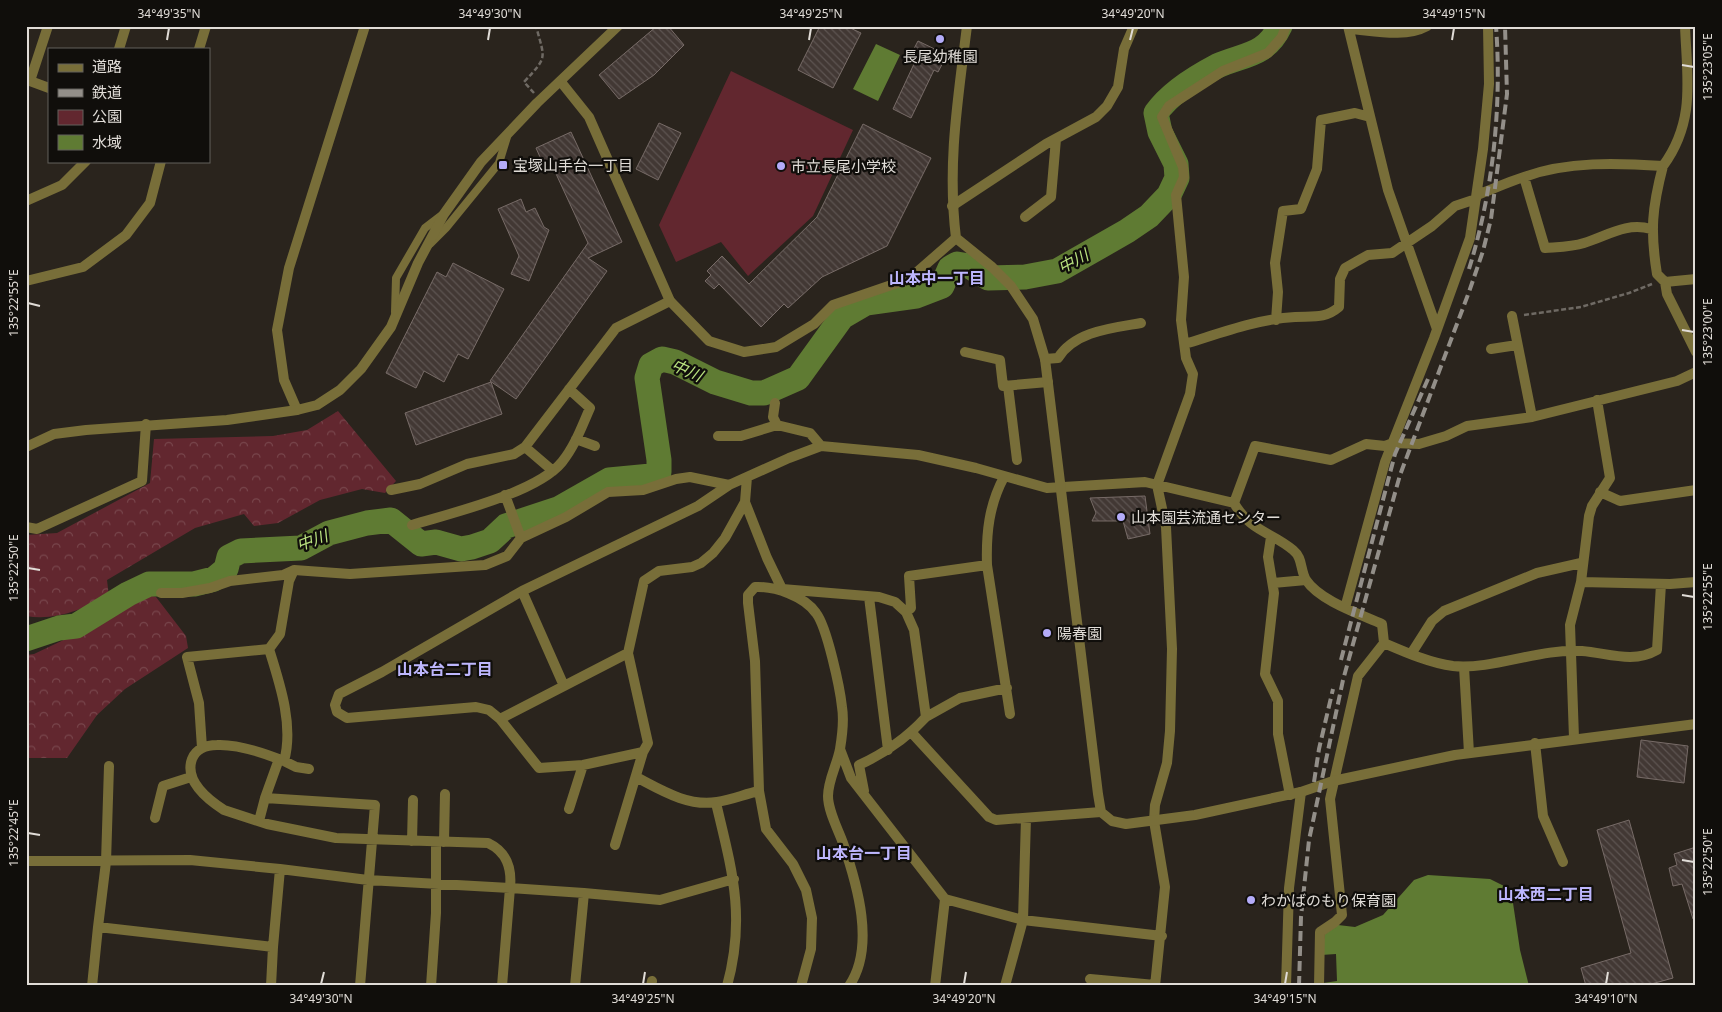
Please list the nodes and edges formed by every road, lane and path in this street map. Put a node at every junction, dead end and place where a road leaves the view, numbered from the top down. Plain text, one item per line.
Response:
1 (48, 26) edge
2 (126, 26) edge
3 (206, 26) edge
4 (365, 26) edge
5 (536, 26) edge
6 (618, 26) edge
7 (967, 26) edge
8 (1134, 26) edge
9 (1286, 26) edge
10 (1427, 26) edge
11 (1488, 26) edge
12 (1685, 26) edge
13 (1349, 28) edge
14 (119, 48) edge
15 (198, 48) edge
16 (561, 82) junction
17 (48, 88) edge
18 (534, 93) dead end
19 (1370, 117) junction
20 (508, 132) junction
21 (1056, 139) junction
22 (85, 162) edge
23 (161, 162) edge
24 (1663, 166) junction
25 (1524, 176) junction
26 (1477, 197) junction
27 (26, 201) edge
28 (952, 206) junction
29 (444, 214) junction
30 (1025, 217) dead end
31 (1651, 229) junction
32 (956, 238) junction
33 (1406, 243) junction
34 (426, 248) junction
35 (1696, 279) edge
36 (26, 282) edge
37 (1666, 282) junction
38 (670, 301) junction
39 (1512, 316) joint
40 (395, 317) junction
41 (1276, 320) junction
42 (1141, 322) dead end
43 (1437, 329) junction
44 (1186, 344) junction
45 (1518, 345) junction
46 (1491, 349) dead end
47 (965, 352) dead end
48 (1696, 352) edge
49 (1045, 359) junction
50 (1696, 372) edge
51 (1048, 382) junction
52 (1008, 386) junction
53 (569, 389) junction
54 (1597, 400) junction
55 (775, 403) dead end
56 (297, 410) junction
57 (1532, 418) junction
58 (146, 424) junction
59 (777, 424) junction
60 (718, 436) dead end
61 (576, 439) junction
62 (1393, 443) junction
63 (595, 446) dead end
64 (822, 446) junction
65 (26, 447) edge
66 (525, 447) junction
67 (1017, 460) dead end
68 (553, 471) junction
69 (747, 477) junction
70 (1004, 477) junction
71 (729, 485) junction
72 (1157, 485) junction
73 (1062, 488) junction
74 (392, 490) dead end
75 (1696, 490) edge
76 (1600, 492) junction
77 (505, 495) junction
78 (745, 502) junction
79 (1234, 503) junction
80 (412, 525) dead end
81 (26, 527) edge
82 (1271, 537) junction
83 (521, 538) junction
84 (1582, 563) junction
85 (987, 565) junction
86 (294, 570) junction
87 (1306, 580) junction
88 (1581, 582) junction
89 (1696, 582) edge
90 (1273, 583) junction
91 (1661, 584) junction
92 (782, 590) junction
93 (522, 591) junction
94 (162, 593) dead end
95 (869, 597) junction
96 (1345, 608) junction
97 (906, 612) junction
98 (1384, 642) junction
99 (269, 649) junction
100 (1570, 652) junction
101 (628, 653) junction
102 (1411, 654) junction
103 (1464, 667) junction
104 (564, 686) junction
105 (1007, 688) junction
106 (1010, 714) dead end
107 (926, 717) junction
108 (500, 719) junction
109 (1696, 724) edge
110 (912, 733) junction
111 (1574, 738) junction
112 (1535, 743) junction
113 (202, 748) junction
114 (840, 749) junction
115 (888, 750) junction
116 (644, 752) junction
117 (1469, 753) junction
118 (281, 760) junction
119 (583, 765) junction
120 (109, 766) dead end
121 (309, 769) dead end
122 (191, 777) junction
123 (636, 777) junction
124 (1333, 781) junction
125 (759, 791) junction
126 (1301, 792) junction
127 (445, 794) dead end
128 (865, 794) junction
129 (1290, 794) junction
130 (265, 798) junction
131 (413, 800) dead end
132 (716, 803) junction
133 (569, 809) dead end
134 (1101, 812) junction
135 (155, 818) dead end
136 (1026, 818) junction
137 (258, 821) junction
138 (1154, 821) junction
139 (373, 840) junction
140 (412, 841) junction
141 (440, 842) junction
142 (614, 845) dead end
143 (26, 861) edge
144 (106, 862) junction
145 (1563, 862) dead end
146 (280, 869) junction
147 (734, 879) junction
148 (368, 880) junction
149 (436, 883) junction
150 (510, 888) junction
151 (584, 893) junction
152 (945, 899) junction
153 (1022, 920) junction
154 (98, 927) junction
155 (1162, 936) junction
156 (273, 947) junction
157 (1090, 979) dead end
158 (853, 983) edge
159 (92, 986) edge
160 (270, 986) edge
161 (360, 986) edge
162 (431, 986) edge
163 (502, 986) edge
164 (575, 986) edge
165 (726, 986) edge
166 (801, 986) edge
167 (935, 986) edge
168 (1004, 986) edge
169 (1155, 986) edge
170 (1286, 986) edge
171 (1319, 986) edge

1 - 17 street
2 - 14 street
3 - 15 street
4 - 56 street
5 - 18 path
6 - 16 street
7 - 28 street
8 - 21 street
9 - 44 street
10 - 13 street
11 - 26 street
12 - 24 street
13 - 19 street
16 - 20 street
16 - 38 street
19 - 33 street
19 - 41 street
20 - 29 street
20 - 34 lane
21 - 28 street
21 - 30 street
22 - 27 street
23 - 36 street
24 - 25 street
24 - 31 street
25 - 26 street
25 - 31 street
26 - 33 street
26 - 43 street
28 - 32 street
29 - 34 street
29 - 40 lane
31 - 37 street
32 - 38 street
32 - 49 street
33 - 41 street
33 - 43 street
34 - 40 street
35 - 37 street
37 - 39 path
37 - 48 street
38 - 53 street
39 - 45 street
40 - 56 street
41 - 44 street
42 - 49 street
43 - 62 street
44 - 72 street
45 - 46 street
45 - 57 street
47 - 52 street
49 - 51 street
50 - 54 street
51 - 52 street
51 - 73 street
52 - 67 street
53 - 61 street
53 - 66 street
54 - 57 street
54 - 76 street
55 - 59 street
56 - 58 street
57 - 62 street
58 - 65 street
58 - 81 street
59 - 60 street
59 - 64 street
61 - 63 street
61 - 68 street
62 - 79 street
62 - 96 street
64 - 69 street
64 - 70 street
66 - 68 street
66 - 74 street
68 - 77 street
69 - 71 street
69 - 78 street
70 - 73 street
70 - 85 street
71 - 83 street
71 - 93 street
72 - 73 street
72 - 79 street
72 - 138 street
73 - 134 street
75 - 76 street
76 - 84 street
77 - 80 street
77 - 83 street
78 - 92 street
78 - 101 street
79 - 82 street
82 - 87 street
82 - 90 street
83 - 86 street
84 - 88 street
84 - 102 street
85 - 97 street
85 - 105 street
86 - 94 street
86 - 99 street
87 - 90 street
87 - 96 street
88 - 91 street
88 - 100 street
89 - 91 street
90 - 129 street
91 - 100 street
92 - 95 street
92 - 114 street
92 - 125 street
93 - 104 street
93 - 108 street
95 - 97 street
95 - 115 street
96 - 98 street
97 - 107 street
98 - 102 street
98 - 124 street
99 - 113 street
99 - 118 street
100 - 103 street
100 - 111 street
101 - 104 street
101 - 116 street
102 - 103 street
103 - 117 street
104 - 108 street
105 - 106 street
105 - 107 street
107 - 110 street
108 - 119 street
109 - 111 street
110 - 115 street
110 - 136 street
111 - 112 street
112 - 117 street
112 - 145 street
113 - 118 street
113 - 122 street
114 - 128 street
114 - 158 street
115 - 128 street
116 - 119 street
116 - 123 street
117 - 124 street
118 - 121 street
118 - 130 street
119 - 133 street
120 - 144 street
122 - 135 street
122 - 137 street
123 - 132 street
123 - 142 street
124 - 126 street
124 - 171 street
125 - 132 street
125 - 166 street
126 - 129 street
126 - 170 street
127 - 141 street
128 - 152 street
129 - 138 street
130 - 137 street
130 - 139 street
131 - 140 street
132 - 147 street
134 - 136 street
134 - 138 street
136 - 153 street
137 - 139 street
138 - 155 street
139 - 140 street
139 - 148 street
140 - 141 street
141 - 149 street
141 - 150 street
143 - 144 street
144 - 146 street
144 - 154 street
146 - 148 street
146 - 156 street
147 - 151 street
147 - 165 street
148 - 149 street
148 - 161 street
149 - 150 street
149 - 162 street
150 - 151 street
150 - 163 street
151 - 164 street
152 - 153 street
152 - 167 street
153 - 155 street
153 - 168 street
154 - 156 street
154 - 159 street
155 - 169 street
156 - 160 street
157 - 169 street

